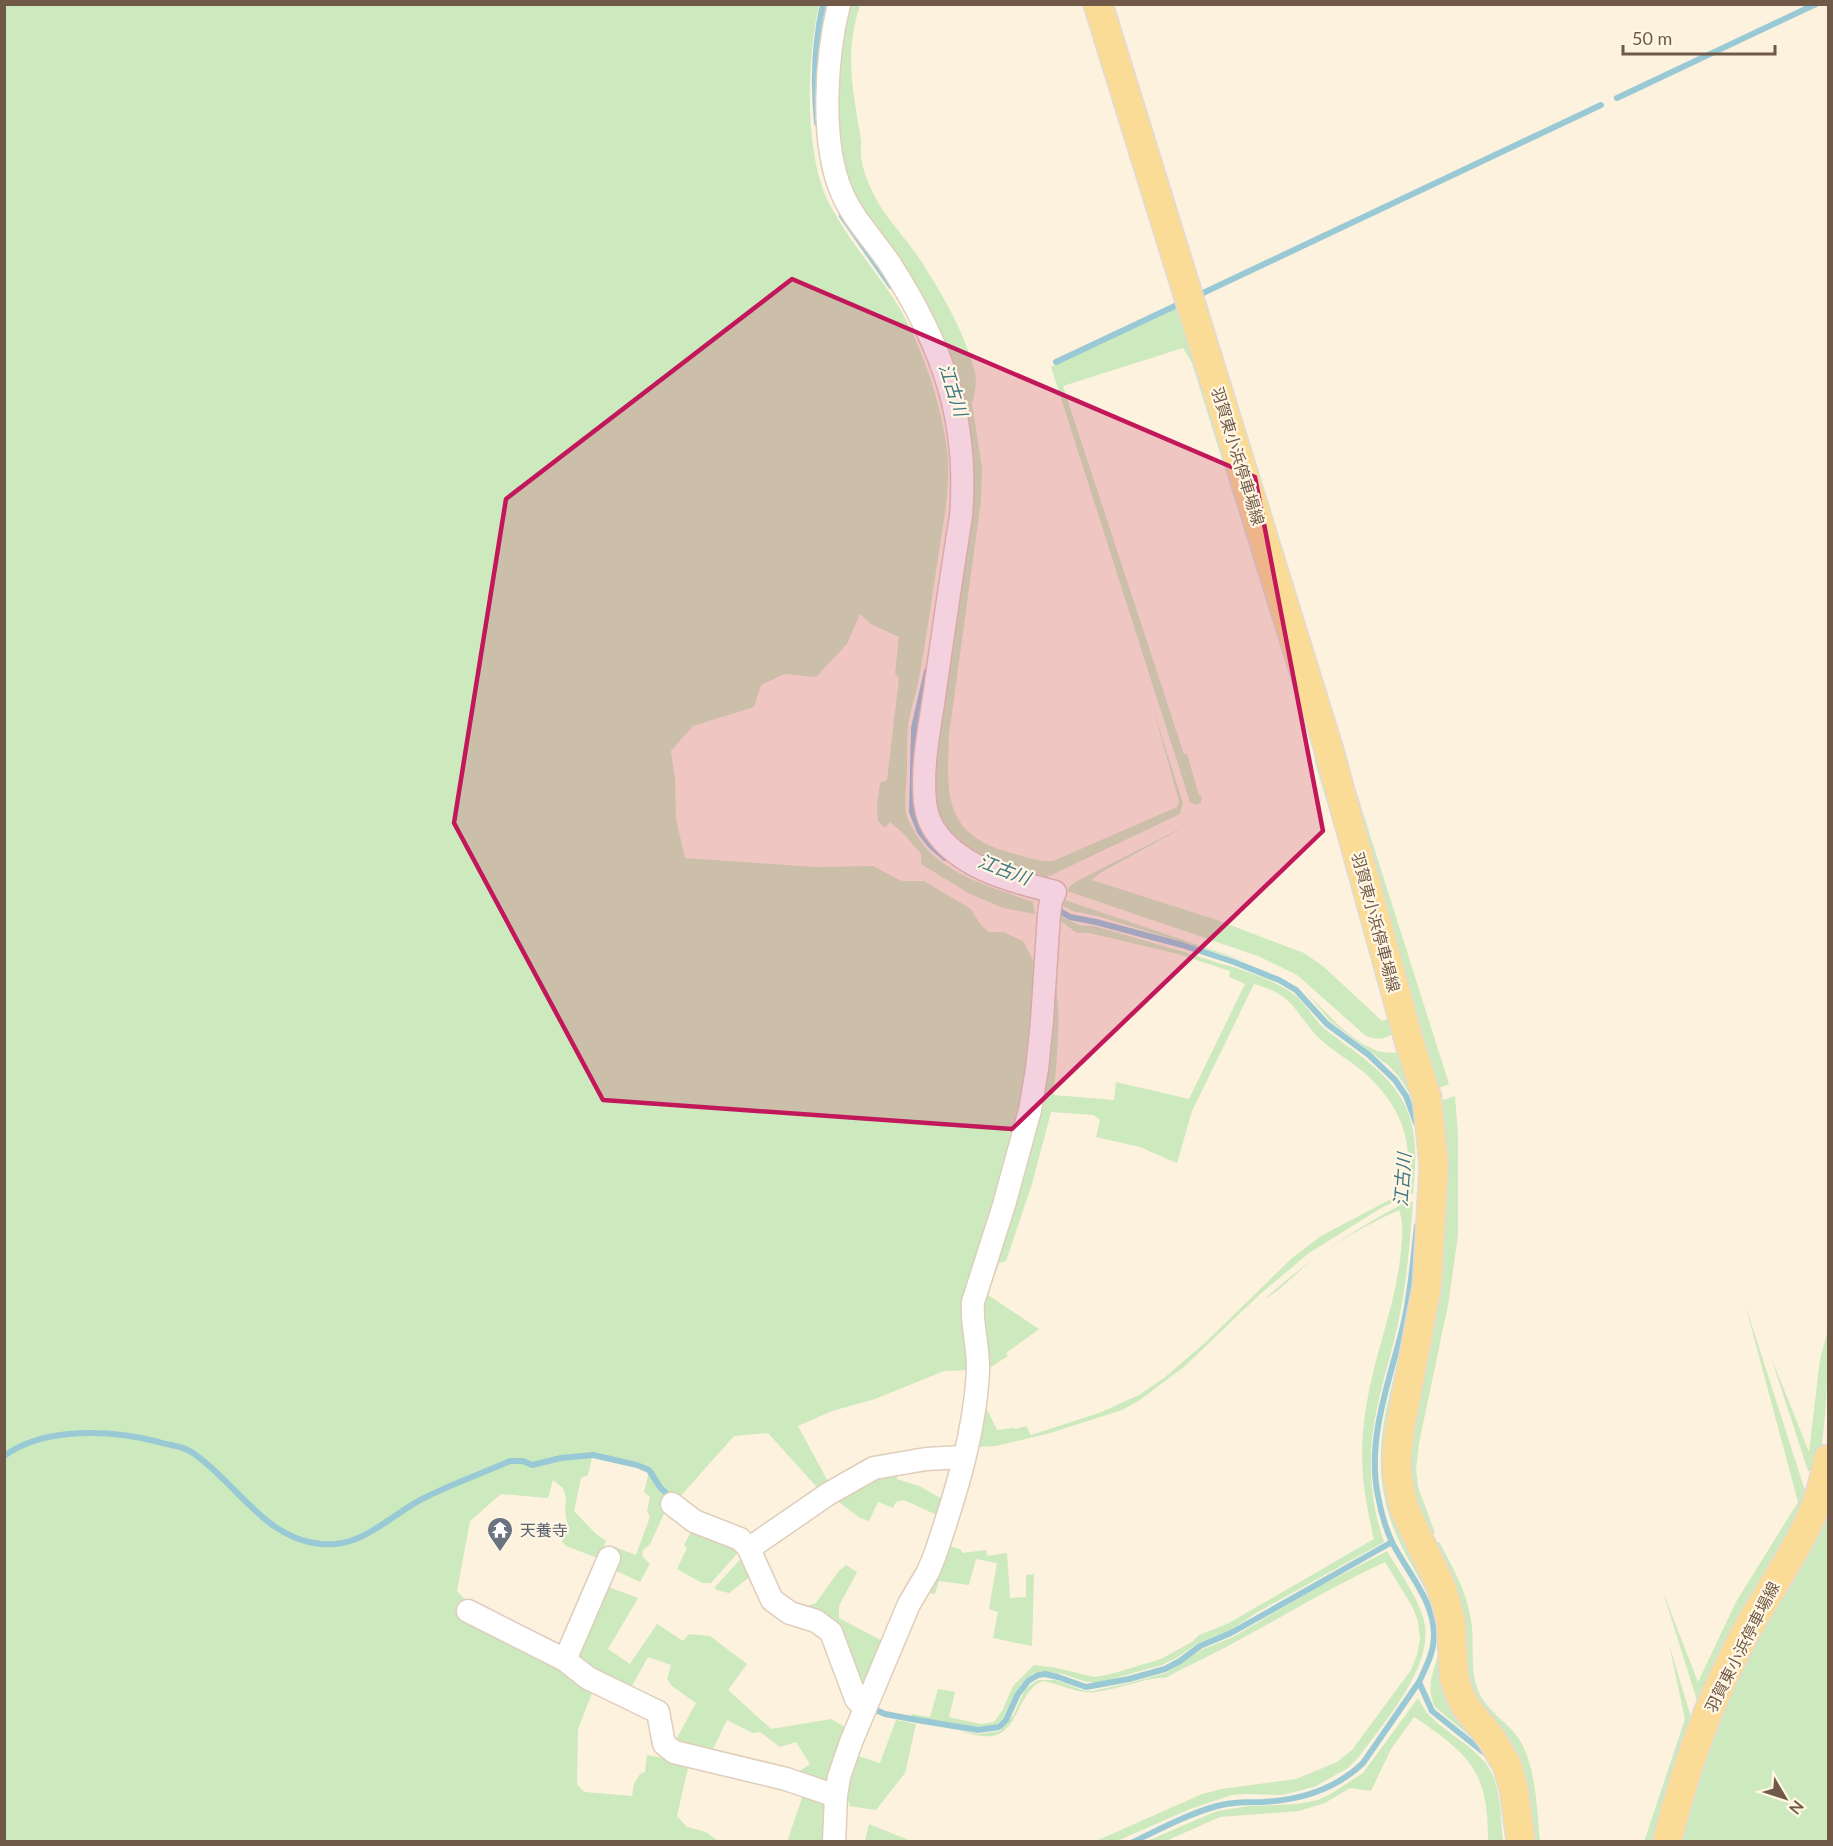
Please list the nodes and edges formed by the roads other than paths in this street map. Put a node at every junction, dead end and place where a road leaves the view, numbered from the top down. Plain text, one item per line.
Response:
1 (839, 4) edge
2 (1098, 4) edge
3 (963, 1457) junction
4 (1828, 1459) edge
5 (672, 1504) dead end
6 (750, 1550) junction
7 (609, 1558) dead end
8 (468, 1611) dead end
9 (565, 1660) junction
10 (865, 1709) junction
11 (836, 1796) junction
12 (834, 1842) edge
13 (1521, 1842) edge
14 (1666, 1842) edge

1 - 3 street
2 - 13 main road, 羽賀東小浜停車場線
3 - 6 street
3 - 10 street
4 - 14 main road, 羽賀東小浜停車場線
5 - 6 street
6 - 10 street
7 - 9 street
8 - 9 street
9 - 11 street
10 - 11 street
11 - 12 street

